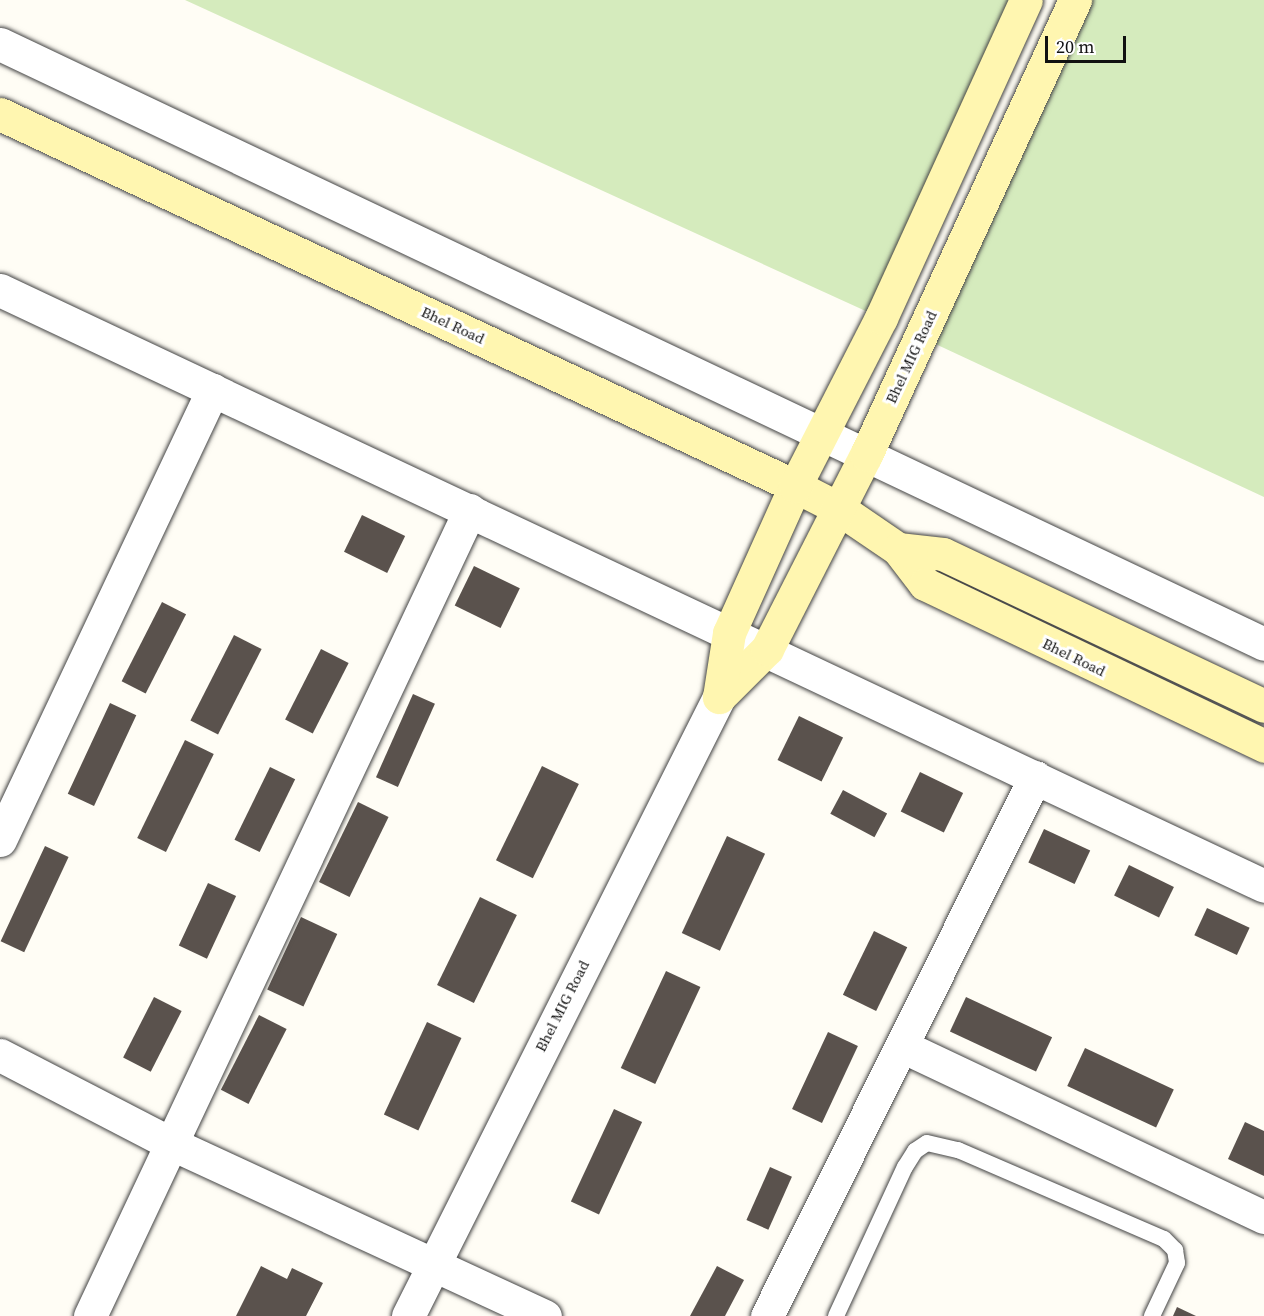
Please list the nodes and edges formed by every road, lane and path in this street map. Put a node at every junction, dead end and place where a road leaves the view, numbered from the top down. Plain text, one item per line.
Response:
1 (1026, 0) edge
2 (1075, 0) edge
3 (0, 44) edge
4 (0, 114) edge
5 (0, 290) edge
6 (213, 390) junction
7 (824, 434) junction
8 (866, 454) junction
9 (795, 486) junction
10 (838, 508) junction
11 (470, 510) junction
12 (898, 549) junction
13 (729, 633) junction
14 (1264, 644) edge
15 (766, 649) junction
16 (719, 696) junction
17 (1264, 706) edge
18 (1264, 746) edge
19 (1035, 777) junction
20 (0, 840) edge
21 (1264, 886) edge
22 (904, 1047) junction
23 (0, 1055) edge
24 (170, 1143) junction
25 (1264, 1217) edge
26 (433, 1261) junction
27 (90, 1316) edge
28 (408, 1316) edge
29 (545, 1316) edge
30 (767, 1316) edge
31 (836, 1316) edge
32 (1152, 1316) edge

1 - 7 street, Bhel MIG Road
2 - 8 street, Bhel MIG Road
3 - 7 street
4 - 9 street, Bhel Road
5 - 6 street
6 - 11 street
6 - 20 street
7 - 8 street
7 - 9 street, Bhel MIG Road
8 - 10 street, Bhel MIG Road
8 - 14 street
9 - 10 street, Bhel Road
9 - 13 street, Bhel MIG Road
10 - 12 street, Bhel Road
10 - 15 street, Bhel MIG Road
11 - 13 street
11 - 24 street
12 - 17 street, Bhel Road
12 - 18 street, Bhel Road
13 - 15 street
13 - 16 street, Bhel MIG Road
15 - 16 street, Bhel MIG Road
15 - 19 street
16 - 26 street, Bhel MIG Road
19 - 21 street
19 - 22 street
22 - 25 street
22 - 30 street
23 - 24 street
24 - 26 street
24 - 27 street
26 - 28 street, Bhel MIG Road
26 - 29 street
31 - 32 lane

